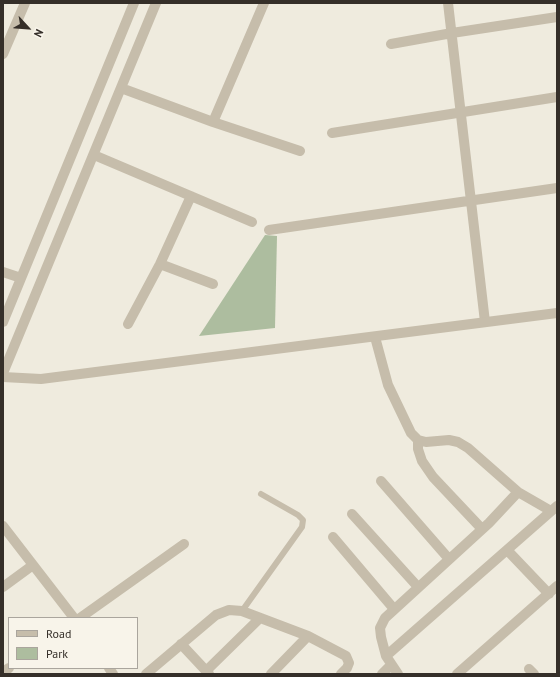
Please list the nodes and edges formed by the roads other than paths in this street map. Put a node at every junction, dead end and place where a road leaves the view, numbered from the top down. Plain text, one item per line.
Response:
1 (25, 3) edge
2 (134, 3) edge
3 (156, 3) edge
4 (264, 3) edge
5 (448, 3) edge
6 (557, 17) edge
7 (452, 33) junction
8 (391, 44) dead end
9 (3, 54) edge
10 (121, 88) junction
11 (557, 97) edge
12 (462, 111) junction
13 (213, 122) junction
14 (332, 133) dead end
15 (300, 151) dead end
16 (94, 155) junction
17 (557, 188) edge
18 (191, 196) junction
19 (472, 202) junction
20 (252, 222) dead end
21 (269, 230) dead end
22 (160, 264) junction
23 (3, 272) edge
24 (21, 278) junction
25 (212, 284) dead end
26 (557, 313) edge
27 (3, 322) edge
28 (485, 322) junction
29 (128, 324) dead end
30 (375, 337) junction
31 (3, 373) edge
32 (3, 377) edge
33 (418, 440) junction
34 (381, 481) dead end
35 (518, 492) junction
36 (261, 494) dead end
37 (554, 509) edge
38 (352, 514) dead end
39 (3, 526) edge
40 (482, 529) junction
41 (333, 537) dead end
42 (184, 544) dead end
43 (508, 551) junction
44 (449, 559) junction
45 (33, 564) junction
46 (557, 586) edge
47 (3, 587) edge
48 (418, 587) junction
49 (549, 594) junction
50 (394, 609) junction
51 (242, 611) junction
52 (73, 617) edge
53 (81, 617) edge
54 (260, 618) junction
55 (308, 636) junction
56 (182, 644) junction
57 (388, 661) junction
58 (207, 673) edge
59 (146, 674) edge
60 (271, 674) edge
61 (341, 674) edge
62 (382, 674) edge
63 (398, 674) edge
64 (457, 674) edge

1 - 9 street
2 - 24 street
3 - 10 street
4 - 13 street
5 - 7 street
6 - 7 street
7 - 8 street
7 - 12 street
10 - 13 street
10 - 16 street
11 - 12 street
12 - 14 street
12 - 19 street
13 - 15 street
16 - 18 street
16 - 31 street
17 - 19 street
18 - 20 street
18 - 22 street
19 - 21 street
19 - 28 street
22 - 25 street
22 - 29 street
23 - 24 street
24 - 27 street
26 - 28 street
28 - 30 street
30 - 32 street
30 - 33 street
33 - 35 street
33 - 40 street
34 - 44 street
35 - 37 street
35 - 40 street
36 - 51 lane
37 - 43 street
38 - 48 street
39 - 45 street
40 - 44 street
41 - 50 street
42 - 53 street
43 - 49 street
43 - 57 street
44 - 48 street
45 - 47 street
45 - 52 street
46 - 49 street
48 - 50 street
49 - 64 street
50 - 57 street
51 - 54 street
51 - 56 street
54 - 55 street
54 - 58 street
55 - 60 street
55 - 61 street
56 - 58 street
56 - 59 street
57 - 62 street
57 - 63 street

